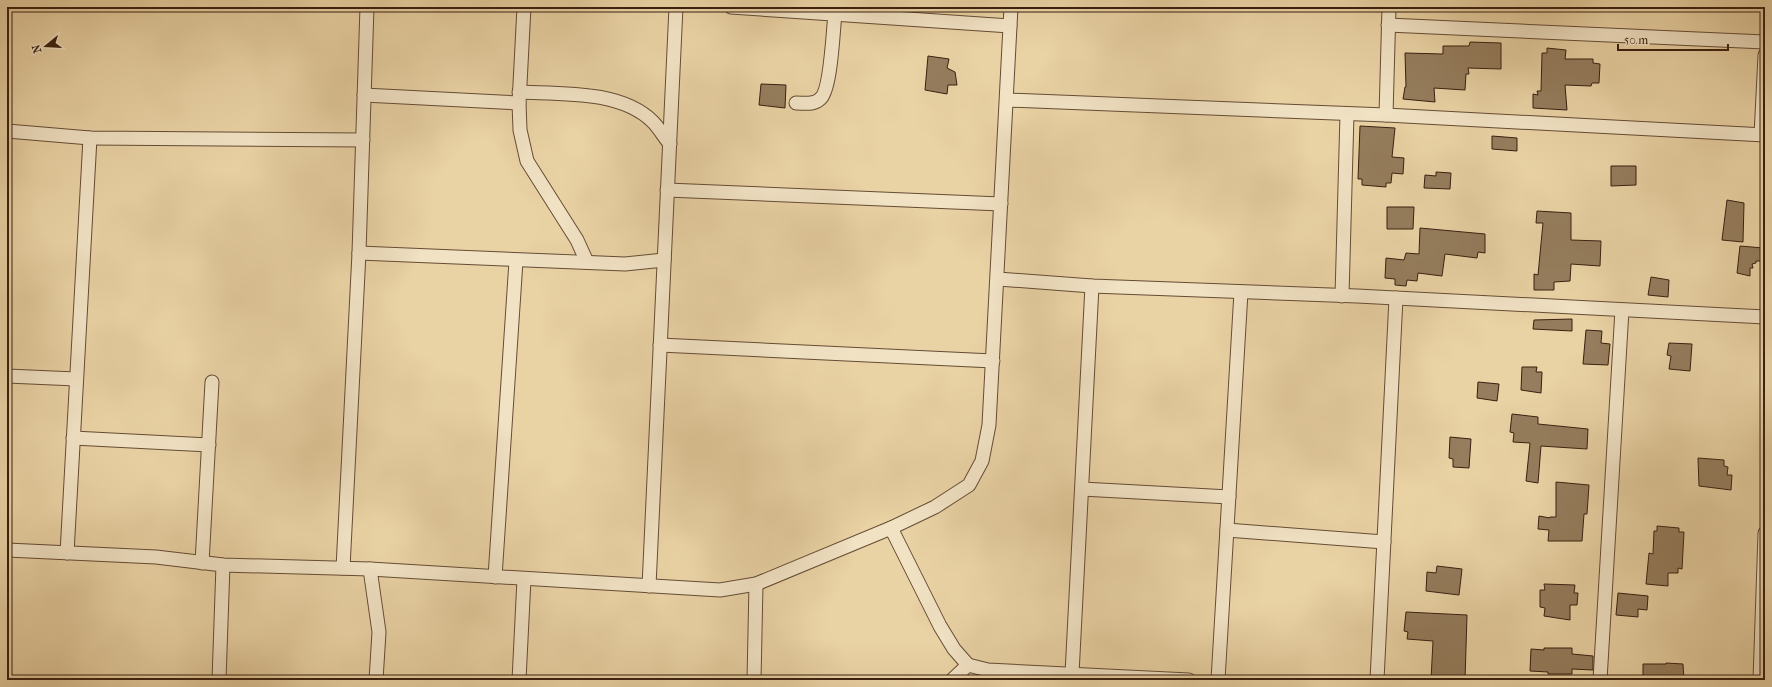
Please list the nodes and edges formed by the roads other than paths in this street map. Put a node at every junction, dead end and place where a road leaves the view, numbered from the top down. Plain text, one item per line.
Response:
1 (367, 7) edge
2 (524, 7) edge
3 (676, 7) edge
4 (731, 7) edge
5 (1011, 7) edge
6 (1389, 7) edge
7 (835, 14) junction
8 (1388, 25) junction
9 (1010, 26) junction
10 (1765, 42) edge
11 (1765, 55) edge
12 (364, 95) junction
13 (519, 98) junction
14 (1007, 100) junction
15 (796, 103) dead end
16 (1347, 114) junction
17 (1386, 115) junction
18 (7, 131) edge
19 (1763, 135) edge
20 (90, 138) junction
21 (363, 140) junction
22 (670, 144) junction
23 (667, 190) junction
24 (1001, 204) junction
25 (359, 253) junction
26 (516, 260) junction
27 (664, 260) junction
28 (587, 262) junction
29 (998, 279) junction
30 (1092, 286) junction
31 (1241, 292) junction
32 (1342, 296) junction
33 (1396, 298) junction
34 (1622, 310) junction
35 (1765, 317) edge
36 (660, 345) junction
37 (993, 361) junction
38 (7, 376) edge
39 (76, 380) junction
40 (212, 382) dead end
41 (73, 438) junction
42 (209, 445) junction
43 (1082, 489) junction
44 (1229, 497) junction
45 (891, 528) junction
46 (1227, 530) junction
47 (1765, 533) edge
48 (1384, 542) junction
49 (7, 550) edge
50 (67, 553) junction
51 (202, 563) junction
52 (223, 565) junction
53 (343, 568) junction
54 (370, 569) junction
55 (495, 576) junction
56 (524, 578) junction
57 (756, 584) junction
58 (649, 586) junction
59 (1763, 644) edge
60 (968, 665) junction
61 (1072, 674) junction
62 (219, 680) edge
63 (376, 680) edge
64 (518, 680) edge
65 (754, 680) edge
66 (952, 680) edge
67 (1189, 680) edge
68 (1218, 680) edge
69 (1377, 680) edge
70 (1600, 680) edge
71 (1760, 680) edge

1 - 12 street
2 - 13 street
3 - 22 street
4 - 7 street
5 - 9 street
6 - 8 street
7 - 9 street
7 - 15 street
8 - 10 street
8 - 17 street
9 - 14 street
11 - 19 street
12 - 13 street
12 - 21 street
13 - 22 street
13 - 28 street
14 - 16 street
14 - 24 street
16 - 17 street
16 - 32 street
17 - 19 street
18 - 20 street
20 - 21 street
20 - 39 street
21 - 25 street
22 - 23 street
23 - 24 street
23 - 27 street
24 - 29 street
25 - 26 street
25 - 53 street
26 - 28 street
26 - 55 street
27 - 28 street
27 - 36 street
29 - 30 street
29 - 37 street
30 - 31 street
30 - 43 street
31 - 32 street
31 - 44 street
32 - 33 street
33 - 34 street
33 - 48 street
34 - 35 street
34 - 70 street
36 - 37 street
36 - 58 street
37 - 45 street
38 - 39 street
39 - 41 street
40 - 42 street
41 - 42 street
41 - 50 street
42 - 51 street
43 - 44 street
43 - 61 street
44 - 46 street
45 - 57 street
45 - 60 street
46 - 48 street
46 - 68 street
47 - 59 street
48 - 69 street
49 - 50 street
50 - 51 street
51 - 52 street
52 - 53 street
52 - 62 street
53 - 54 street
54 - 55 street
54 - 63 street
55 - 56 street
56 - 58 street
56 - 64 street
57 - 58 street
57 - 65 street
59 - 71 street
60 - 61 street
60 - 66 street
61 - 67 street

